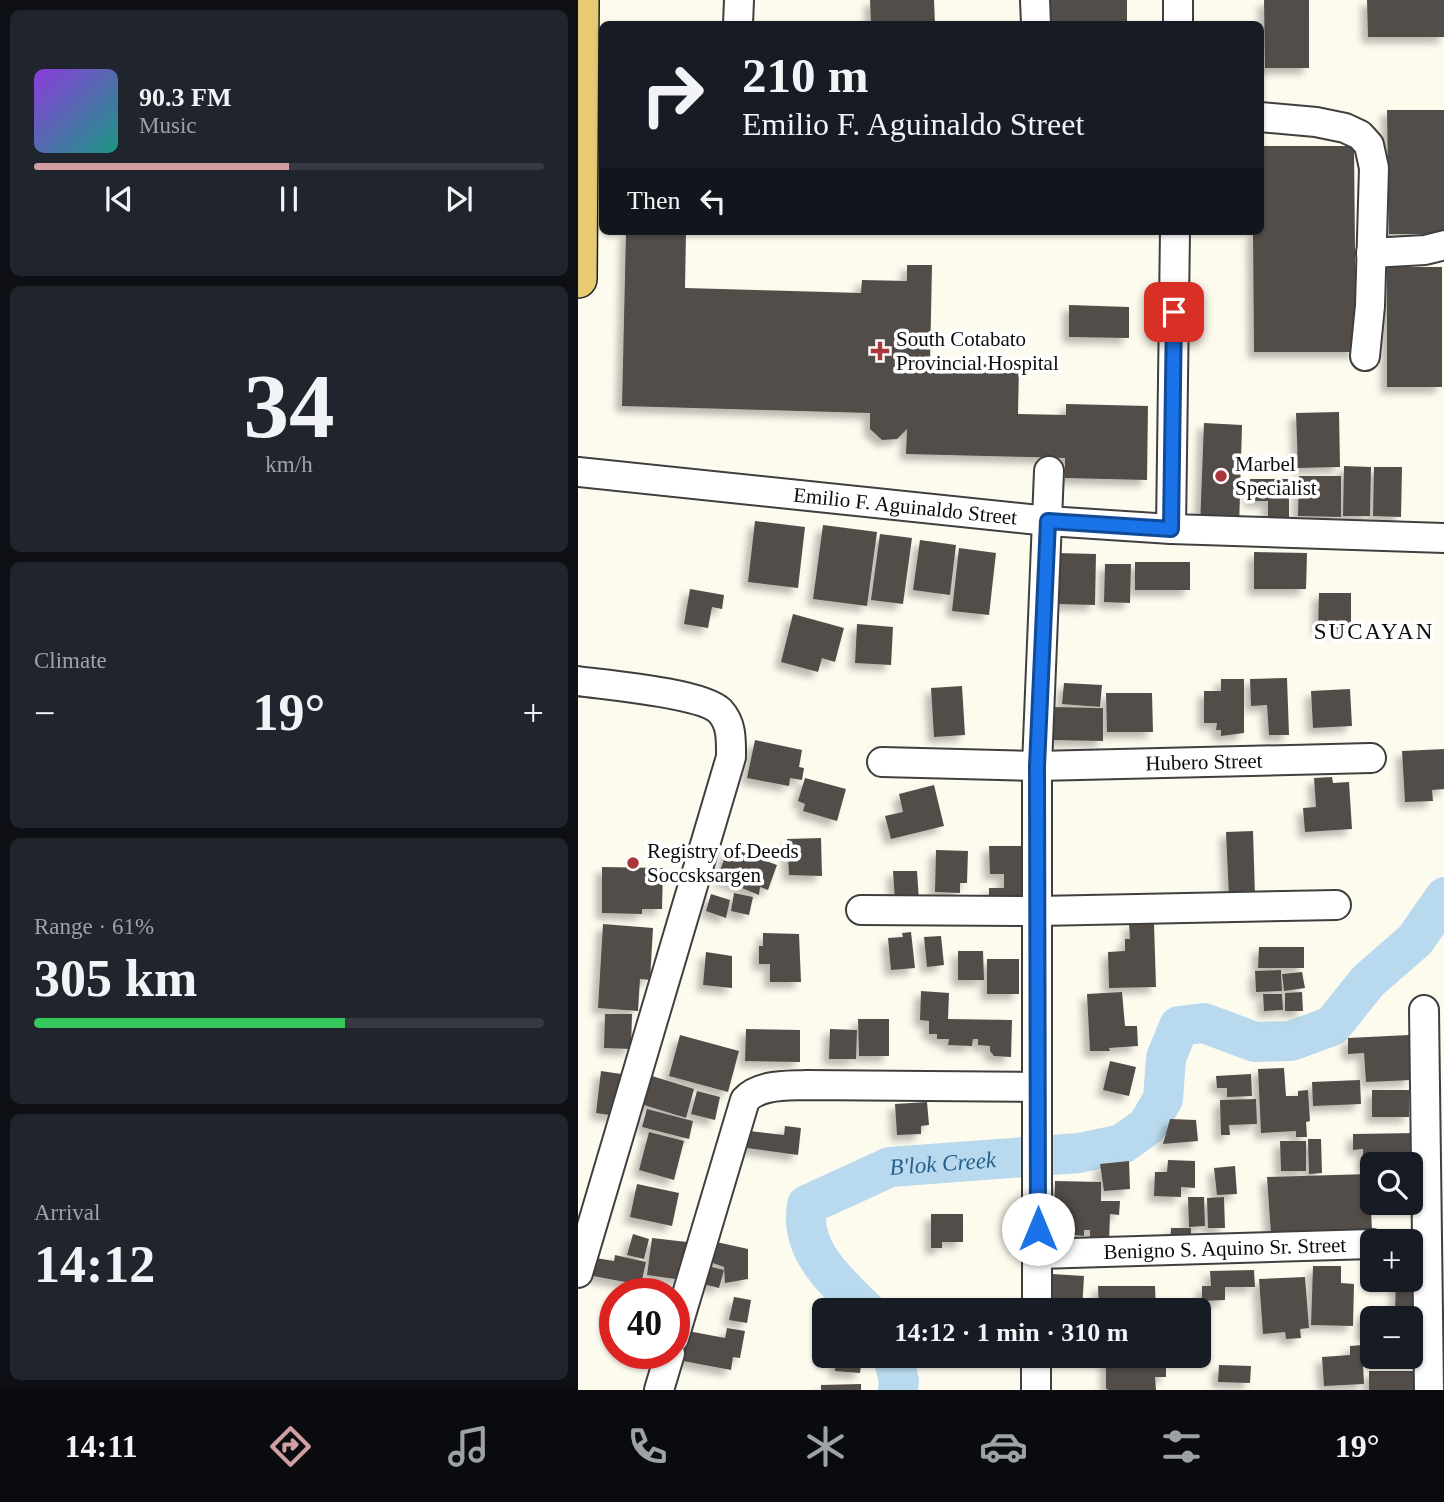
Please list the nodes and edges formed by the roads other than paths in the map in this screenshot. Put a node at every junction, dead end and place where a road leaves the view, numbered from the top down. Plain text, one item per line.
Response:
1 (580, 0) edge
2 (739, 0) edge
3 (1035, 0) edge
4 (1178, 0) edge
5 (738, 21) edge
6 (1036, 21) edge
7 (1178, 21) edge
8 (1264, 117) edge
9 (1175, 235) edge
10 (1444, 245) edge
11 (1371, 253) junction
12 (578, 279) edge
13 (1365, 356) dead end
14 (1049, 471) dead end
15 (578, 472) edge
16 (1048, 521) junction
17 (1171, 529) junction
18 (1444, 538) edge
19 (578, 681) edge
20 (1371, 758) dead end
21 (882, 762) dead end
22 (1037, 766) junction
23 (1336, 905) dead end
24 (861, 910) dead end
25 (1038, 911) junction
26 (1424, 1010) dead end
27 (1037, 1087) junction
28 (1428, 1242) edge
29 (1360, 1244) edge
30 (1038, 1254) junction
31 (578, 1273) edge
32 (690, 1284) edge
33 (1037, 1298) edge
34 (1036, 1368) edge
35 (665, 1369) edge
36 (658, 1390) edge
37 (1036, 1390) edge
38 (1430, 1390) edge

1 - 12 main road
2 - 5 street
3 - 6 street
4 - 7 street
8 - 11 street
9 - 17 street
10 - 11 street
11 - 13 street
14 - 16 street
15 - 16 street, Emilio F. Aguinaldo Street
16 - 17 street, Emilio F. Aguinaldo Street
16 - 22 street
17 - 18 street, Emilio F. Aguinaldo Street
19 - 31 street
20 - 22 street, Hubero Street
21 - 22 street, Hubero Street
22 - 25 street
23 - 25 street
24 - 25 street
25 - 27 street
26 - 28 street
27 - 30 street
27 - 32 street
28 - 38 street
29 - 30 street, Benigno S. Aquino Sr. Street
30 - 33 street
34 - 37 street
35 - 36 street

